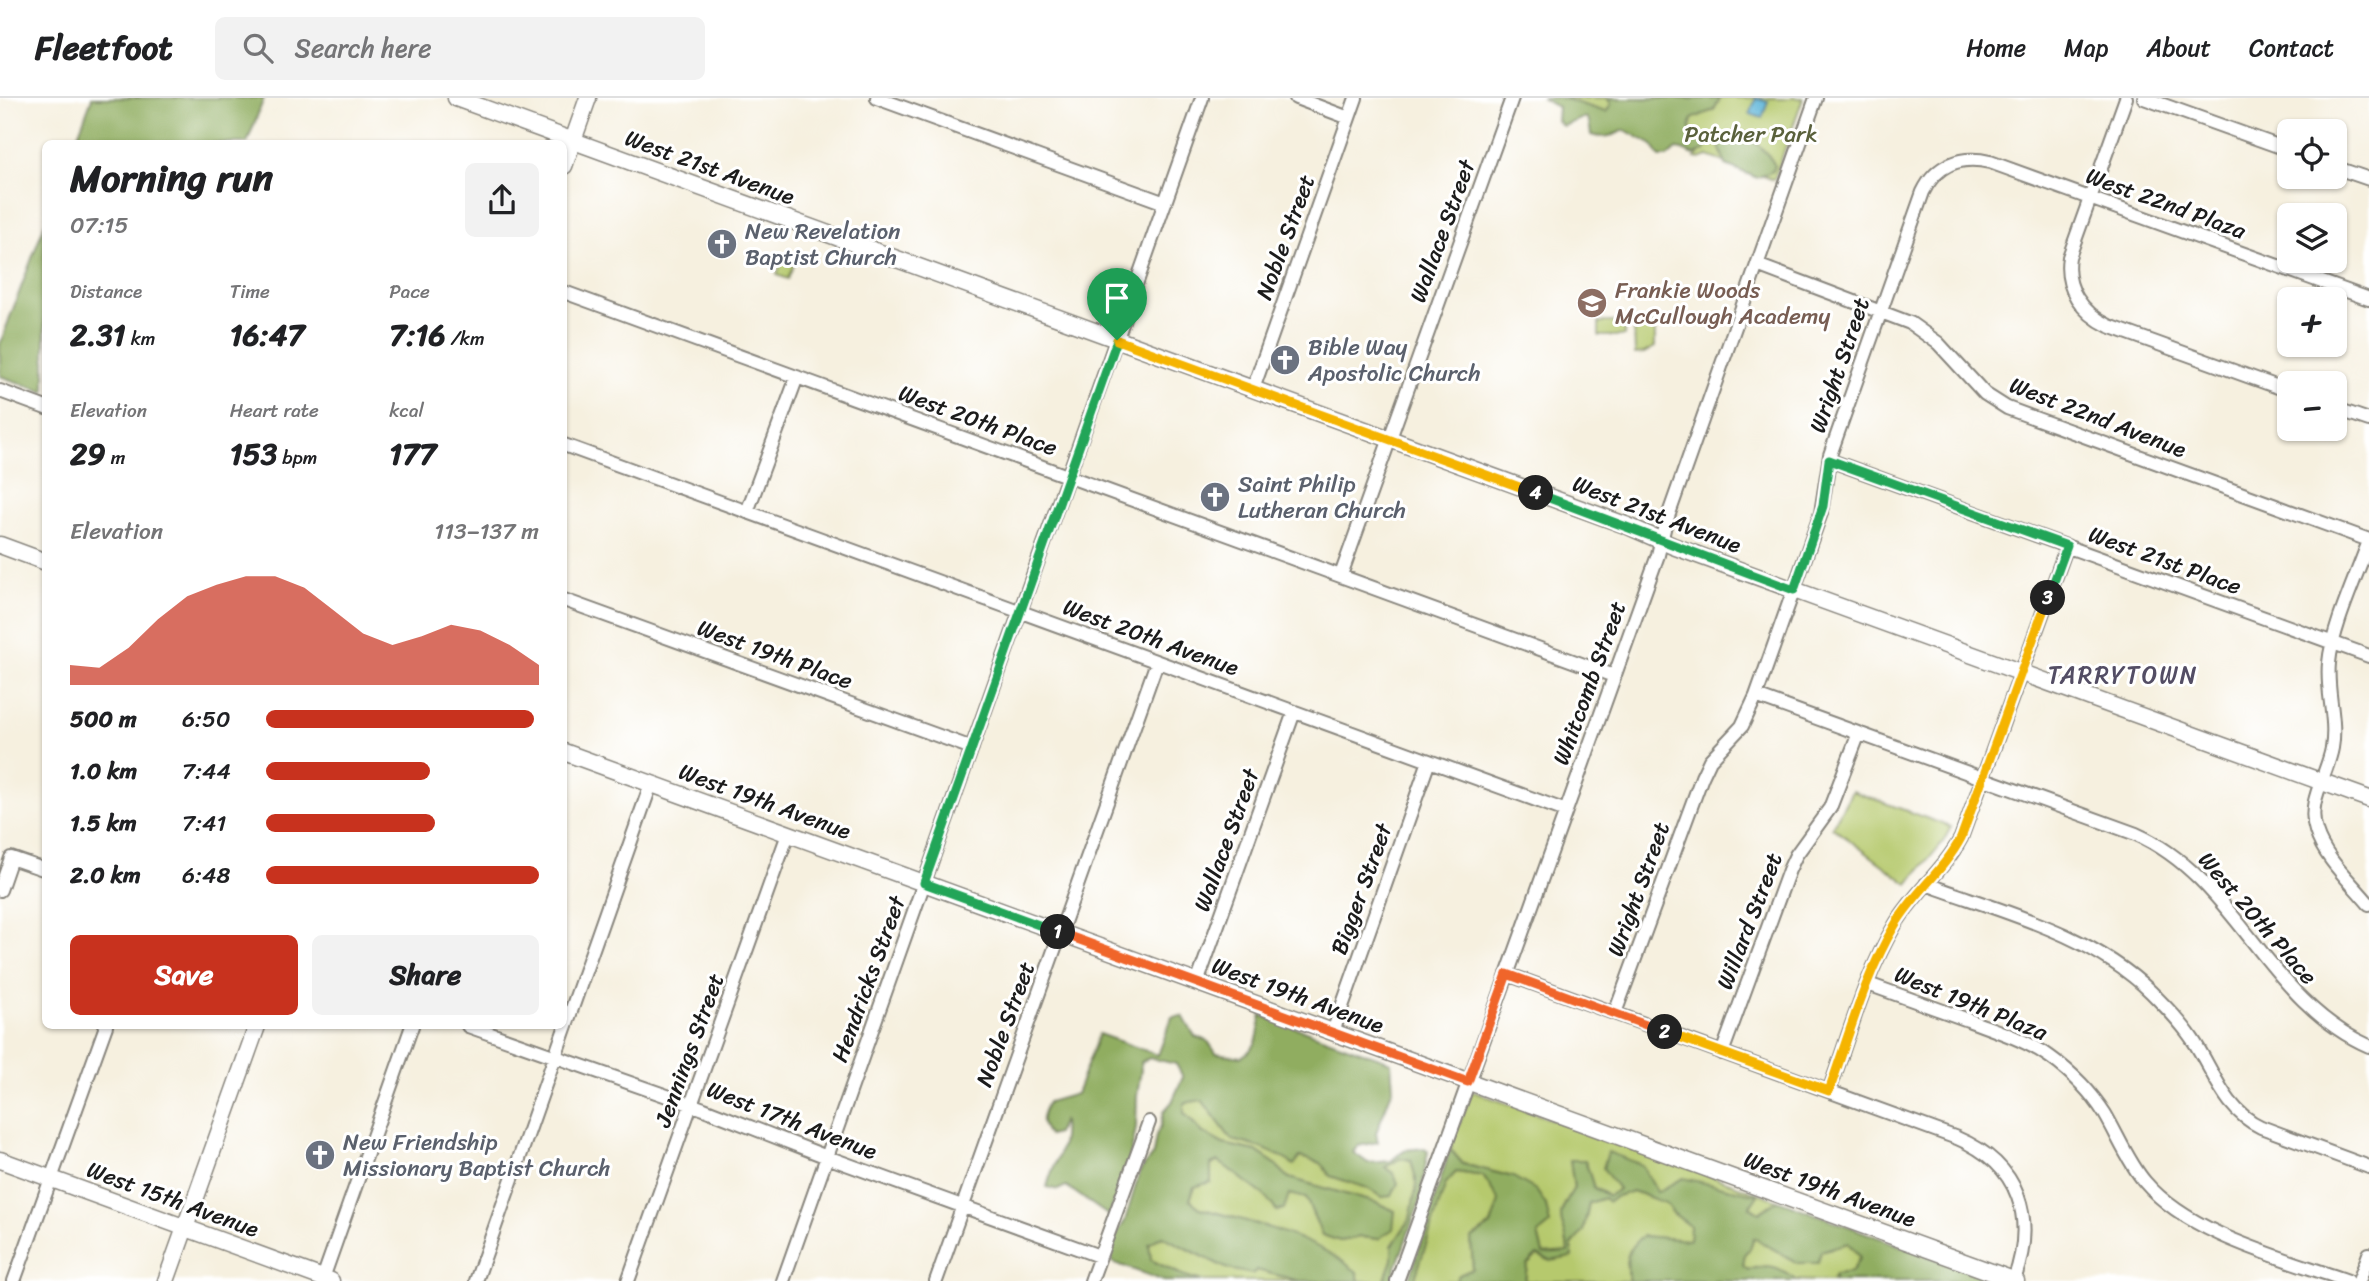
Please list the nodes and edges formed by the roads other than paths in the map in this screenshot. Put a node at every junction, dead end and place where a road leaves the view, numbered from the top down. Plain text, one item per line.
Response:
1 (456, 98) edge
2 (588, 98) edge
3 (877, 98) edge
4 (1202, 98) edge
5 (1296, 98) edge
6 (1356, 98) edge
7 (1512, 98) edge
8 (1816, 98) edge
9 (2126, 98) edge
10 (2144, 98) edge
11 (1349, 118) junction
12 (572, 141) junction
13 (2277, 146) edge
14 (567, 157) edge
15 (1947, 164) joint
16 (2347, 171) edge
17 (2369, 179) edge
18 (2090, 198) junction
19 (1165, 203) junction
20 (1757, 265) junction
21 (567, 293) edge
22 (2369, 299) edge
23 (1881, 310) junction
24 (1117, 340) junction
25 (797, 377) junction
26 (2277, 387) edge
27 (1253, 389) junction
28 (0, 391) edge
29 (42, 407) edge
30 (2347, 413) edge
31 (2369, 421) edge
32 (1390, 440) junction
33 (567, 446) edge
34 (1829, 460) junction
35 (1069, 476) junction
36 (747, 512) junction
37 (1662, 540) junction
38 (2369, 540) edge
39 (0, 545) edge
40 (2067, 546) junction
41 (42, 561) edge
42 (1341, 575) junction
43 (1794, 590) junction
44 (567, 601) edge
45 (1021, 612) junction
46 (2332, 643) junction
47 (2369, 656) edge
48 (1157, 662) junction
49 (2021, 672) junction
50 (1614, 676) junction
51 (1756, 695) junction
52 (1294, 712) junction
53 (1859, 733) junction
54 (972, 748) junction
55 (567, 753) edge
56 (1429, 761) junction
57 (1983, 778) junction
58 (2321, 782) junction
59 (651, 784) junction
60 (2369, 799) edge
61 (1566, 811) junction
62 (788, 834) junction
63 (42, 869) edge
64 (924, 883) junction
65 (1926, 884) junction
66 (0, 890) edge
67 (2369, 904) edge
68 (1060, 933) junction
69 (1507, 974) junction
70 (1197, 983) junction
71 (1868, 985) junction
72 (1615, 1013) junction
73 (567, 1020) edge
74 (105, 1029) edge
75 (256, 1029) edge
76 (411, 1029) edge
77 (476, 1029) edge
78 (564, 1029) edge
79 (1333, 1032) junction
80 (2369, 1046) edge
81 (1722, 1053) junction
82 (554, 1057) junction
83 (1468, 1082) junction
84 (1829, 1091) junction
85 (692, 1105) junction
86 (1149, 1122) dead end
87 (827, 1157) junction
88 (0, 1160) edge
89 (2369, 1167) edge
90 (51, 1178) junction
91 (963, 1206) junction
92 (185, 1228) junction
93 (2369, 1254) edge
94 (1099, 1256) junction
95 (325, 1280) edge
96 (14, 1281) edge
97 (166, 1281) edge
98 (476, 1281) edge
99 (628, 1281) edge
100 (783, 1281) edge
101 (936, 1281) edge
102 (1091, 1281) edge
103 (1398, 1281) edge
104 (2015, 1281) edge
105 (2348, 1281) edge
106 (2359, 1281) edge

1 - 12 street, West 21st Avenue
2 - 12 street
3 - 19 street
4 - 19 street, Hendricks Street
5 - 11 street
6 - 11 street, Noble Street
7 - 32 street, Wallace Street
8 - 20 street, Whitcomb Street
9 - 18 street
10 - 13 street
11 - 27 street, Noble Street
12 - 14 street
12 - 24 street, West 21st Avenue
15 - 18 street, West 22nd Plaza
15 - 23 street, Wright Street
16 - 17 street
18 - 22 street, West 22nd Plaza
18 - 26 street
19 - 24 street, Hendricks Street
20 - 23 street, West 22nd Avenue
20 - 37 street, Whitcomb Street
21 - 25 street, West 20th Place
23 - 34 street, Wright Street
23 - 38 street, West 22nd Avenue
24 - 27 street, West 21st Avenue
24 - 35 street, Hendricks Street
25 - 35 street, West 20th Place
25 - 36 street
27 - 32 street, West 21st Avenue
28 - 29 street
30 - 31 street
32 - 37 street, West 21st Avenue
32 - 42 street, Wallace Street
33 - 36 street, West 20th Avenue
34 - 40 street, West 21st Place
34 - 43 street, Wright Street
35 - 42 street, West 20th Place
35 - 45 street, Hendricks Street
36 - 45 street, West 20th Avenue
37 - 43 street, West 21st Avenue
37 - 50 street, Whitcomb Street
38 - 46 street
39 - 41 street
40 - 46 street, West 21st Place
40 - 49 street
42 - 50 street, West 20th Place
43 - 49 street, West 21st Avenue
43 - 51 street, Wright Street
44 - 54 street, West 19th Place
45 - 48 street, West 20th Avenue
45 - 54 street, Hendricks Street
46 - 47 street, West 21st Place
46 - 58 street
48 - 52 street, West 20th Avenue
48 - 68 street, Noble Street
49 - 57 street
49 - 58 street, West 21st Avenue
50 - 61 street, Whitcomb Street
51 - 53 street, West 20th Place
51 - 72 street, Wright Street
52 - 56 street, West 20th Avenue
52 - 70 street, Wallace Street
53 - 57 street, West 20th Place
53 - 81 street, Willard Street
54 - 64 street, Hendricks Street
55 - 59 street, West 19th Avenue
56 - 61 street, West 20th Avenue
56 - 79 street, Bigger Street
57 - 65 street
57 - 80 street, West 20th Place
58 - 60 street, West 21st Avenue
58 - 67 street
59 - 62 street, West 19th Avenue
59 - 73 street
61 - 69 street, Whitcomb Street
62 - 64 street, West 19th Avenue
62 - 85 street, Jennings Street
63 - 66 street
64 - 68 street, West 19th Avenue
64 - 87 street, Hendricks Street
65 - 71 street
65 - 89 street
68 - 70 street, West 19th Avenue
68 - 91 street, Noble Street
69 - 72 street
69 - 83 street, Whitcomb Street
70 - 79 street, West 19th Avenue
71 - 84 street
71 - 105 street, West 19th Plaza
72 - 81 street
74 - 90 street
75 - 92 street
76 - 95 street
77 - 82 street, West 17th Avenue
78 - 82 street
79 - 83 street, West 19th Avenue
81 - 84 street
82 - 85 street, West 17th Avenue
82 - 98 street
83 - 103 street, Whitcomb Street
83 - 104 street, West 19th Avenue
84 - 104 street
85 - 87 street, West 17th Avenue
85 - 99 street, Jennings Street
86 - 94 street
87 - 91 street, West 17th Avenue
87 - 100 street, Hendricks Street
88 - 90 street, West 15th Avenue
90 - 92 street, West 15th Avenue
90 - 96 street
91 - 94 street, West 17th Avenue
91 - 101 street, Noble Street
92 - 95 street, West 15th Avenue
92 - 97 street
93 - 106 street
94 - 102 street

